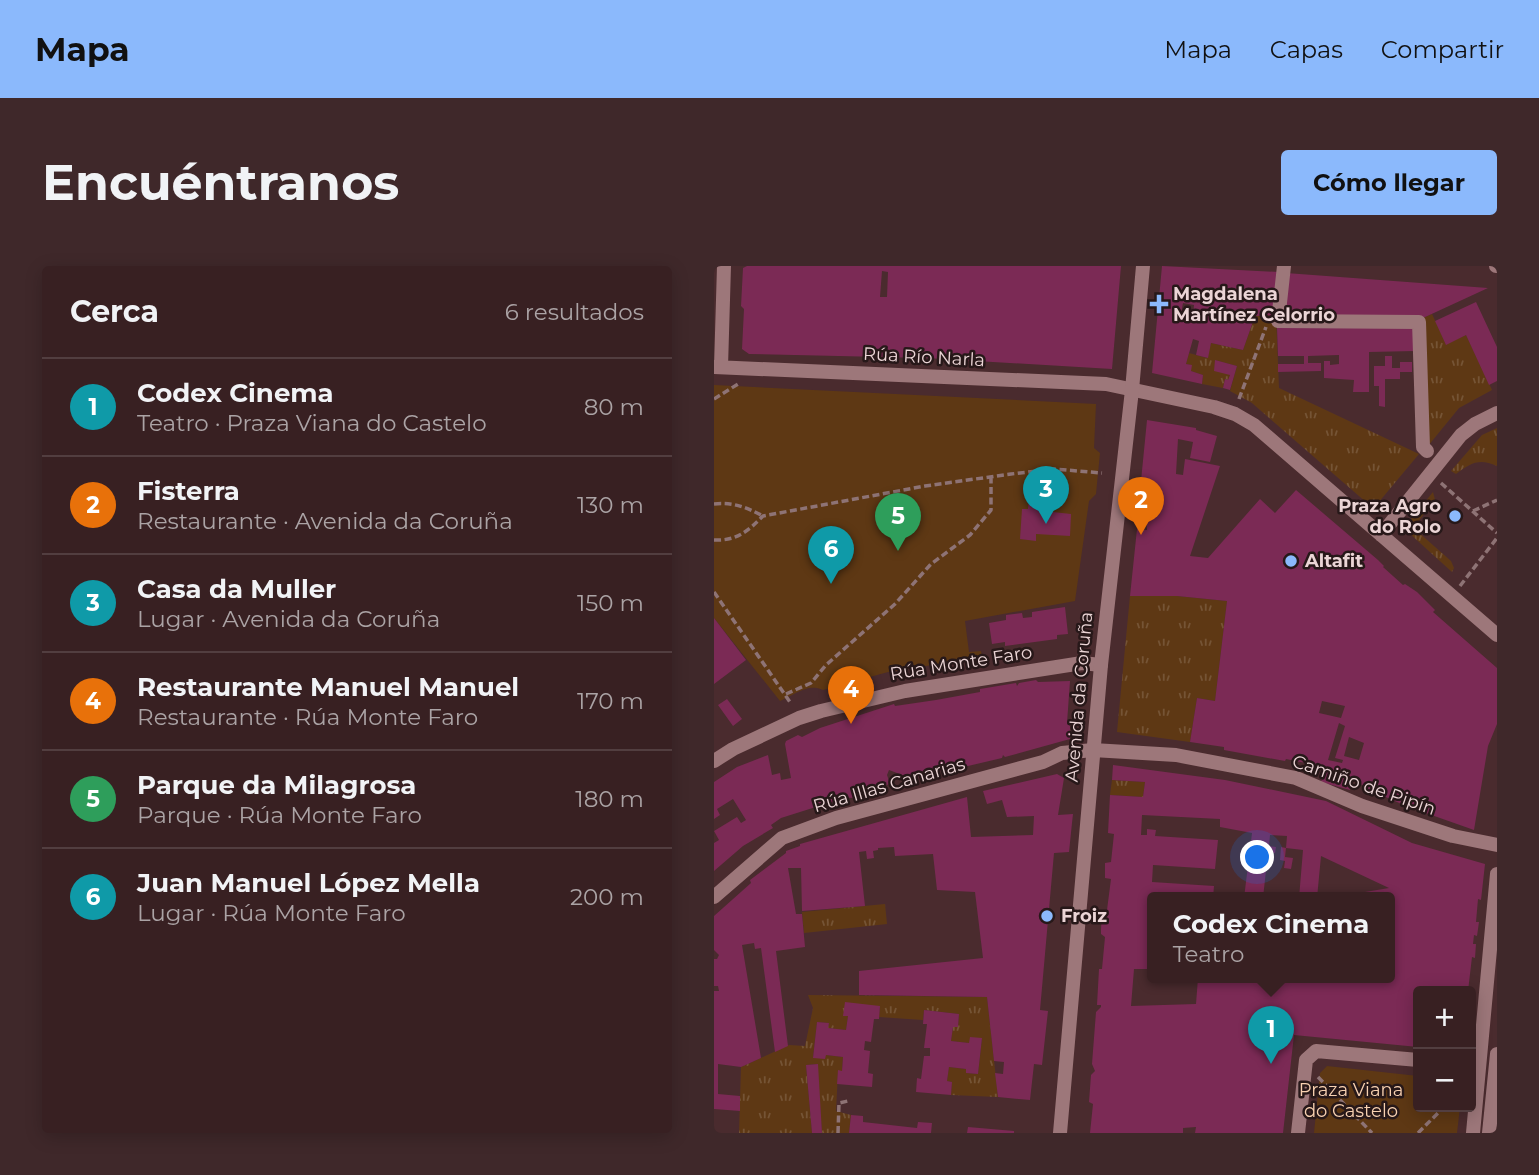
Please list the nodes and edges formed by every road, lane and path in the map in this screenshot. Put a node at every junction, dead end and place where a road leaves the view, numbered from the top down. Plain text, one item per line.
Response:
1 (724, 266) edge
2 (1143, 266) edge
3 (1284, 266) edge
4 (1278, 321) junction
5 (717, 367) edge
6 (738, 383) dead end
7 (1132, 390) junction
8 (714, 399) edge
9 (1240, 399) dead end
10 (1497, 413) edge
11 (1427, 451) dead end
12 (1102, 473) dead end
13 (991, 477) junction
14 (1439, 481) dead end
15 (1497, 500) edge
16 (714, 504) edge
17 (1473, 511) junction
18 (763, 516) junction
19 (1497, 533) edge
20 (1381, 535) junction
21 (1497, 538) edge
22 (714, 540) edge
23 (1460, 586) dead end
24 (714, 592) edge
25 (1497, 635) edge
26 (1101, 665) junction
27 (786, 694) junction
28 (790, 702) dead end
29 (1093, 750) junction
30 (714, 761) edge
31 (1497, 845) edge
32 (1497, 874) edge
33 (714, 897) edge
34 (1476, 1056) edge
35 (1413, 1060) edge
36 (1496, 1060) edge
37 (1476, 1065) edge
38 (1317, 1075) dead end
39 (848, 1101) dead end
40 (1439, 1112) edge
41 (1474, 1112) edge
42 (838, 1133) edge
43 (1060, 1133) edge
44 (1298, 1133) edge
45 (1372, 1133) edge
46 (1418, 1133) edge
47 (1473, 1133) edge
48 (1489, 1133) edge

1 - 5 street
2 - 7 street, Avenida da Coruña
3 - 4 street
4 - 9 path
4 - 11 street
5 - 7 street, Rúa Río Narla
6 - 8 path
7 - 20 street, Rúa Río Narla
7 - 26 street, Avenida da Coruña
10 - 20 street
12 - 13 path
13 - 18 path
13 - 27 path
14 - 17 path
15 - 17 path
16 - 18 path
17 - 19 path
18 - 22 path
20 - 25 street, Rúa Río Narla
21 - 23 path
24 - 27 path
26 - 29 street, Avenida da Coruña
26 - 30 street, Rúa Monte Faro
27 - 28 path
29 - 31 street, Camiño de Pipín
29 - 33 street, Rúa Illas Canarias
29 - 43 street, Avenida da Coruña
32 - 34 street
35 - 44 street
36 - 37 street
36 - 48 street
38 - 45 path
39 - 42 path
40 - 46 path
41 - 47 street

